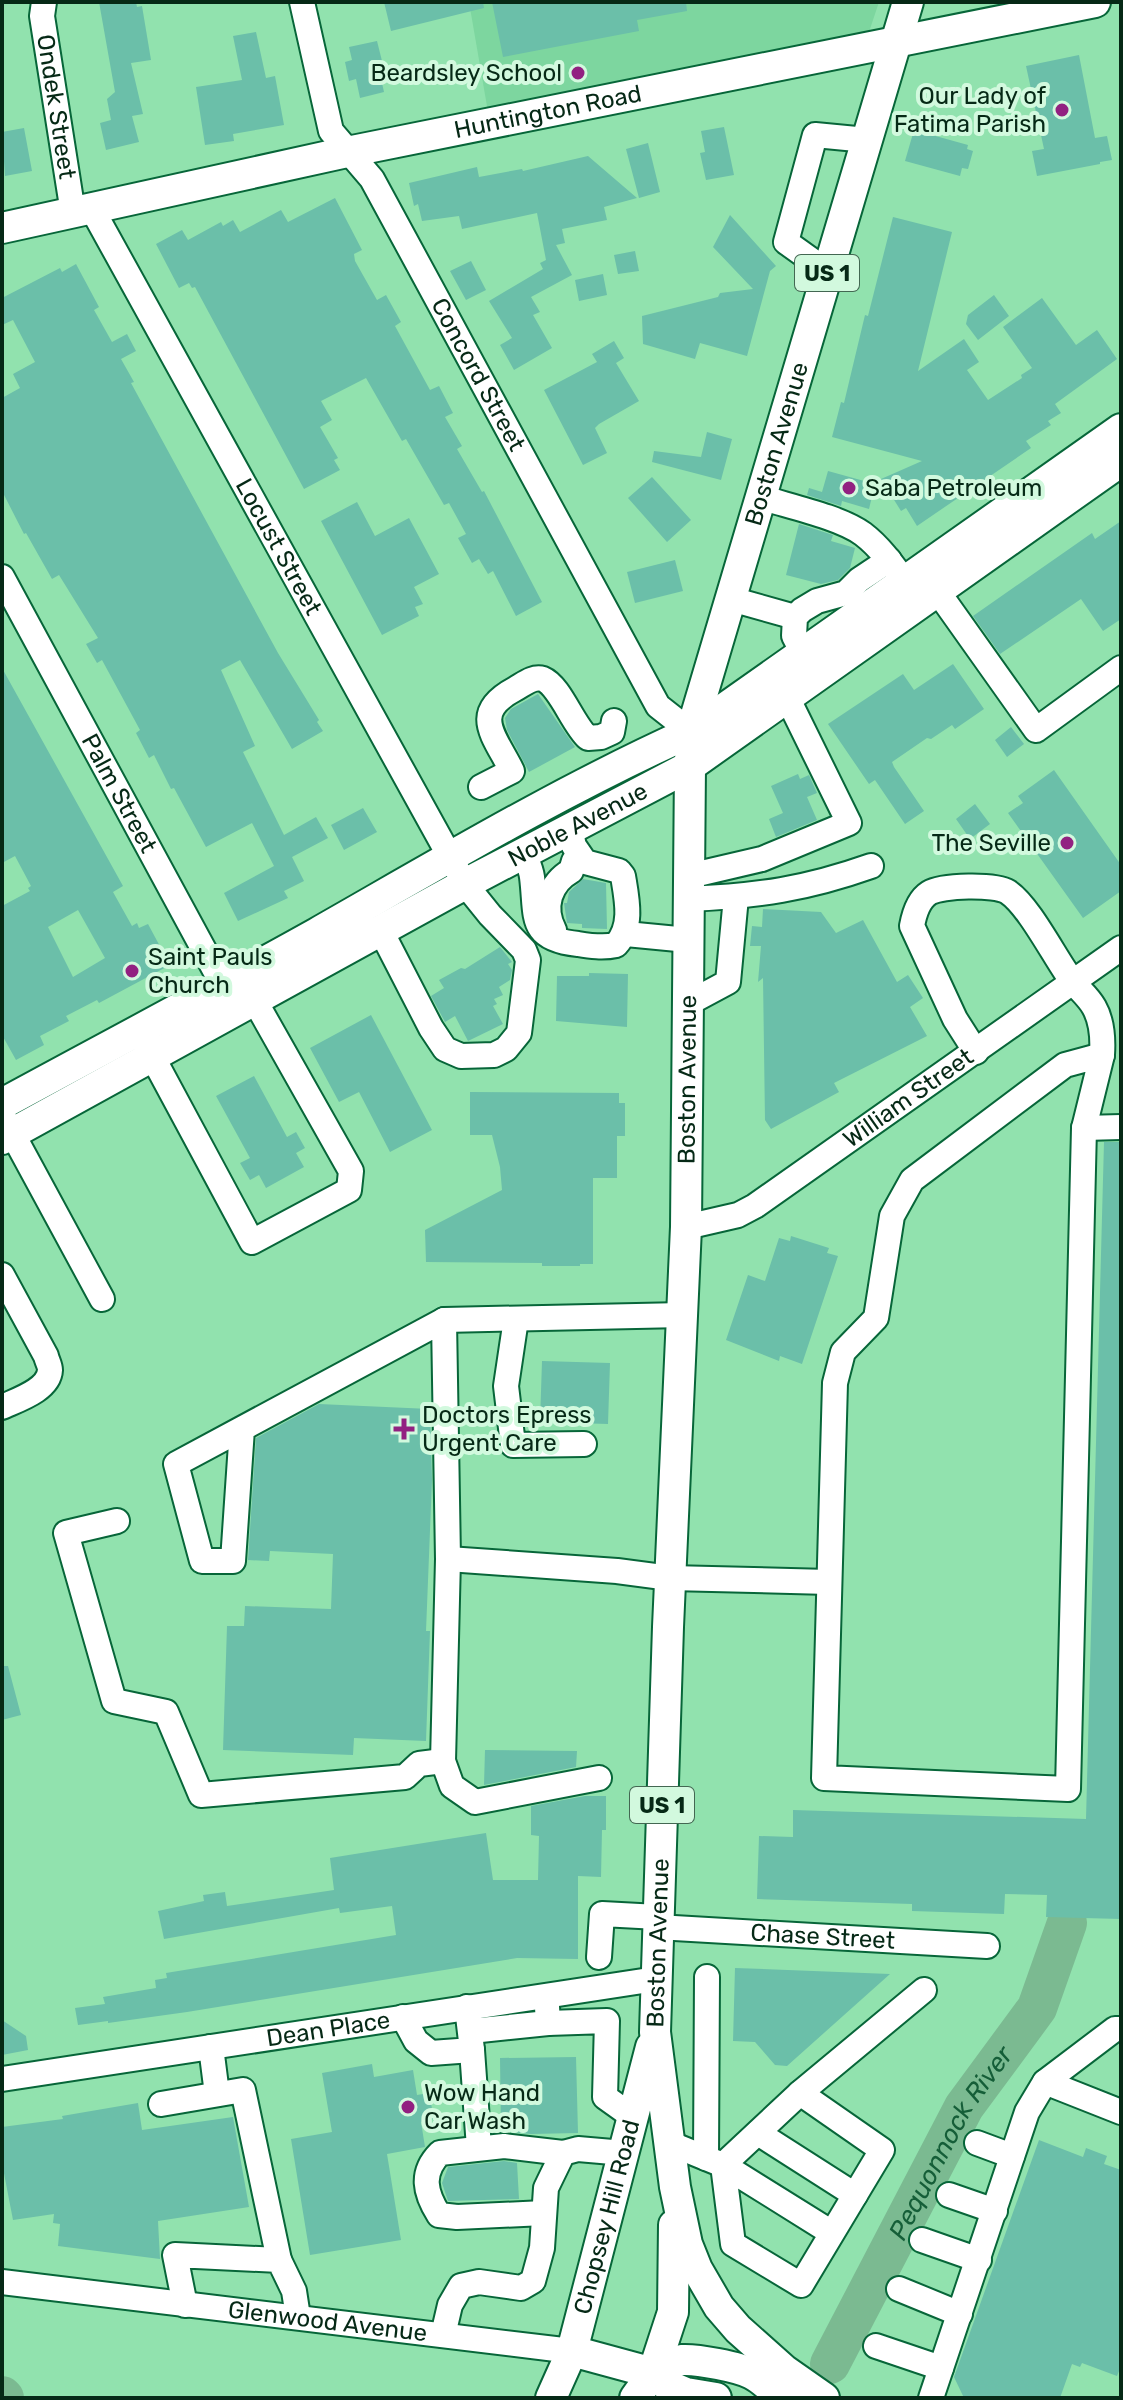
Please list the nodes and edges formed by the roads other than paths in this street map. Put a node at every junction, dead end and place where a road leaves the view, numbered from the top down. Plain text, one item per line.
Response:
1 (44, 2) edge
2 (302, 2) edge
3 (908, 2) edge
4 (1095, 2) edge
5 (896, 43) junction
6 (867, 140) junction
7 (347, 152) junction
8 (82, 211) junction
9 (2, 228) edge
10 (828, 272) junction
11 (1121, 429) edge
12 (1121, 461) edge
13 (760, 497) junction
14 (897, 571) junction
15 (2, 577) edge
16 (938, 592) junction
17 (731, 599) junction
18 (795, 617) junction
19 (803, 653) junction
20 (1121, 668) edge
21 (788, 699) junction
22 (614, 721) dead end
23 (691, 732) junction
24 (690, 766) junction
25 (481, 787) dead end
26 (574, 849) junction
27 (524, 853) junction
28 (451, 857) junction
29 (871, 866) dead end
30 (465, 884) junction
31 (532, 884) junction
32 (689, 887) junction
33 (736, 897) junction
34 (381, 931) junction
35 (621, 939) junction
36 (688, 940) junction
37 (1121, 948) edge
38 (1073, 982) junction
39 (238, 999) junction
40 (687, 1004) junction
41 (146, 1044) junction
42 (976, 1052) junction
43 (1102, 1055) junction
44 (2, 1104) edge
45 (1121, 1127) edge
46 (1084, 1128) junction
47 (5, 1129) edge
48 (686, 1227) junction
49 (2, 1275) edge
50 (102, 1299) dead end
51 (683, 1315) junction
52 (516, 1319) junction
53 (444, 1320) junction
54 (2, 1407) edge
55 (242, 1429) junction
56 (584, 1444) dead end
57 (117, 1521) dead end
58 (448, 1559) junction
59 (670, 1578) junction
60 (829, 1582) junction
61 (443, 1761) junction
62 (599, 1778) dead end
63 (658, 1922) junction
64 (987, 1946) dead end
65 (599, 1957) dead end
66 (707, 1977) dead end
67 (656, 1979) junction
68 (924, 1990) dead end
69 (547, 1995) junction
70 (467, 2007) junction
71 (403, 2017) junction
72 (548, 2023) junction
73 (1121, 2029) edge
74 (655, 2032) junction
75 (471, 2040) junction
76 (1099, 2041) junction
77 (211, 2047) junction
78 (1121, 2052) edge
79 (2, 2079) edge
80 (1045, 2082) junction
81 (800, 2093) junction
82 (217, 2094) junction
83 (161, 2104) dead end
84 (1121, 2112) edge
85 (633, 2117) junction
86 (758, 2133) junction
87 (669, 2143) junction
88 (977, 2143) dead end
89 (479, 2148) junction
90 (563, 2153) junction
91 (624, 2153) junction
92 (1012, 2156) junction
93 (715, 2162) junction
94 (675, 2187) junction
95 (855, 2195) junction
96 (949, 2195) dead end
97 (995, 2211) junction
98 (544, 2213) junction
99 (832, 2233) junction
100 (922, 2240) dead end
101 (279, 2260) junction
102 (979, 2260) junction
103 (2, 2282) edge
104 (899, 2289) dead end
105 (185, 2305) junction
106 (960, 2314) junction
107 (298, 2317) junction
108 (443, 2335) junction
109 (876, 2346) dead end
110 (572, 2351) junction
111 (941, 2368) junction
112 (653, 2373) junction
113 (777, 2397) edge
114 (551, 2398) edge
115 (635, 2398) edge
116 (716, 2398) edge
117 (824, 2398) edge
118 (931, 2398) edge

1 - 8 street, Ondek Street
2 - 7 street, Concord Street
3 - 5 main road, Boston Avenue / US 1
4 - 5 main road, Huntington Road
5 - 6 main road, Boston Avenue / US 1
5 - 7 main road, Huntington Road
6 - 10 main road, Boston Avenue / US 1
6 - 10 street
7 - 8 main road, Huntington Road
7 - 23 street, Concord Street
8 - 9 main road, Huntington Road
8 - 28 street, Locust Street
10 - 13 main road, Boston Avenue / US 1
11 - 14 main road, Noble Avenue
12 - 16 main road, Noble Avenue
13 - 14 street
13 - 17 main road, Boston Avenue / US 1
14 - 18 street
14 - 19 main road, Noble Avenue
15 - 39 street, Palm Street
16 - 20 street
16 - 21 main road, Noble Avenue
17 - 18 street
17 - 23 main road, Boston Avenue / US 1
18 - 19 street
19 - 23 main road, Noble Avenue
21 - 24 main road, Noble Avenue
21 - 32 street
22 - 25 street
23 - 24 main road, Boston Avenue / US 1
23 - 28 main road, Noble Avenue
24 - 26 main road, Noble Avenue
24 - 32 main road, Boston Avenue / US 1
26 - 27 main road, Noble Avenue
26 - 31 street
26 - 35 street
26 - 35 street
27 - 30 main road, Noble Avenue
27 - 31 street
28 - 30 street, Locust Street
28 - 39 main road, Noble Avenue
29 - 33 street
30 - 34 main road, Noble Avenue
30 - 34 street, Locust Street
31 - 35 street
32 - 33 street
32 - 36 main road, Boston Avenue / US 1
33 - 40 street
34 - 39 main road, Noble Avenue
35 - 36 street
36 - 40 main road, Boston Avenue / US 1
37 - 38 street, William Street
38 - 42 street, William Street
38 - 42 street
38 - 43 street
39 - 41 main road, Noble Avenue
39 - 41 street, Palm Street
40 - 48 main road, Boston Avenue / US 1
41 - 44 main road, Noble Avenue
41 - 47 main road, Noble Avenue
42 - 48 street, William Street
43 - 46 street
43 - 60 street
45 - 46 street
46 - 60 street
47 - 50 street
48 - 51 main road, Boston Avenue / US 1
49 - 54 street
51 - 52 street
51 - 59 main road, Boston Avenue / US 1
52 - 53 street
52 - 56 street
53 - 55 street
53 - 58 street
55 - 55 street
57 - 61 street
58 - 59 street
58 - 61 street
59 - 60 street
59 - 63 main road, Boston Avenue / US 1
61 - 62 street
63 - 64 street, Chase Street
63 - 65 street, Chase Street
63 - 67 main road, Boston Avenue / US 1
66 - 93 street
67 - 69 street, Dean Place
67 - 74 main road, Boston Avenue / US 1
68 - 81 street
69 - 70 street, Dean Place
69 - 72 street
70 - 71 street, Dean Place
70 - 75 street
71 - 75 street
71 - 77 street, Dean Place
72 - 75 street
72 - 85 street
73 - 76 street
74 - 85 main road, Chopsey Hill Road / US 1
74 - 87 main road, Boston Avenue / US 1
75 - 89 street
76 - 78 street
76 - 80 street
77 - 79 street, Dean Place
77 - 82 street
80 - 84 street
80 - 92 street
81 - 86 street
81 - 95 street
82 - 83 street
82 - 101 street
85 - 91 main road, Chopsey Hill Road / US 1
86 - 93 street
86 - 95 street
87 - 93 street
87 - 94 main road, Boston Avenue / US 1
88 - 92 street
89 - 90 street
89 - 98 street
90 - 91 street
90 - 98 street
91 - 110 main road, Chopsey Hill Road / US 1
92 - 97 street
93 - 99 street
93 - 99 street
94 - 112 main road
94 - 117 main road, US 1
95 - 99 street
96 - 97 street
97 - 102 street
98 - 108 street
100 - 102 street
101 - 105 street
101 - 107 street
102 - 106 street
103 - 105 street, Glenwood Avenue
104 - 106 street
105 - 107 street, Glenwood Avenue
106 - 111 street
107 - 108 street, Glenwood Avenue
108 - 110 street, Glenwood Avenue
109 - 111 street
110 - 112 main road, Glenwood Avenue
110 - 114 main road, Chopsey Hill Road
111 - 118 street
112 - 113 main road
112 - 115 main road
112 - 116 main road, Glenwood Avenue

